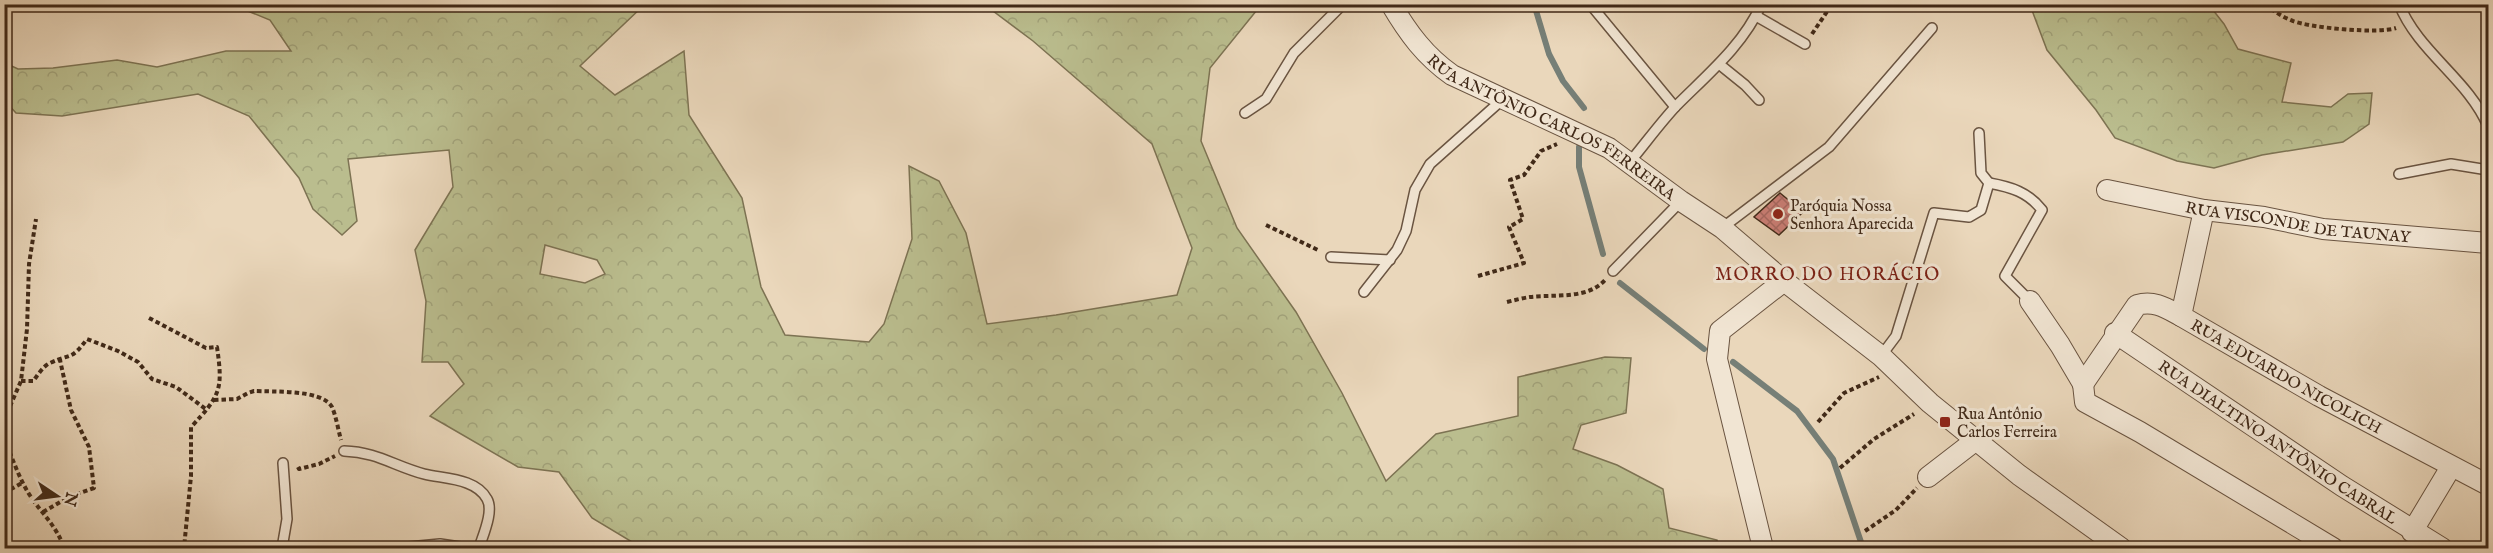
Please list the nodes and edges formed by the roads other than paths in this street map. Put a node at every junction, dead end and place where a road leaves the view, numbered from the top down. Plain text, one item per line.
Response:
1 (1343, 4) edge
2 (1391, 4) edge
3 (1590, 4) edge
4 (2399, 4) edge
5 (1761, 5) edge
6 (1756, 16) junction
7 (1932, 28) dead end
8 (1805, 44) road end
9 (1719, 64) junction
10 (1503, 99) junction
11 (1759, 100) dead end
12 (1675, 107) junction
13 (1245, 113) dead end
14 (2488, 126) edge
15 (1979, 133) dead end
16 (1629, 163) junction
17 (2488, 170) edge
18 (2399, 174) dead end
19 (1989, 183) junction
20 (2107, 190) dead end
21 (1681, 201) junction
22 (2204, 210) junction
23 (1722, 228) junction
24 (2488, 243) edge
25 (1331, 257) road end
26 (1390, 260) junction
27 (1612, 272) road end
28 (1784, 281) junction
29 (1364, 292) dead end
30 (2030, 301) joint
31 (2181, 316) junction
32 (2115, 333) junction
33 (1887, 363) junction
34 (2083, 384) junction
35 (1976, 440) junction
36 (344, 451) road end
37 (283, 463) road end
38 (2451, 467) junction
39 (1928, 477) road end
40 (2488, 485) edge
41 (2412, 532) junction
42 (2109, 543) edge
43 (282, 549) edge
44 (398, 549) edge
45 (467, 549) edge
46 (479, 549) edge
47 (1763, 549) edge
48 (2332, 549) edge
49 (2442, 549) edge

1 - 13 lane
2 - 10 street, RUA ANTÔNIO CARLOS FERREIRA
3 - 12 lane
4 - 14 lane
5 - 6 lane
6 - 8 lane
6 - 9 lane
7 - 23 lane
9 - 11 lane
9 - 12 lane
10 - 16 street, RUA ANTÔNIO CARLOS FERREIRA
10 - 26 lane
12 - 16 lane
15 - 19 lane
16 - 21 street, RUA ANTÔNIO CARLOS FERREIRA
17 - 18 lane
19 - 30 lane
19 - 33 lane
20 - 22 street, RUA VISCONDE DE TAUNAY
21 - 23 street, RUA ANTÔNIO CARLOS FERREIRA
21 - 27 lane
22 - 24 street, RUA VISCONDE DE TAUNAY
22 - 31 street, RUA EDUARDO NICOLICH
23 - 28 street, RUA ANTÔNIO CARLOS FERREIRA
25 - 26 lane
26 - 29 lane
28 - 33 street, RUA ANTÔNIO CARLOS FERREIRA
28 - 47 street
30 - 34 street
31 - 32 street
31 - 38 street, RUA EDUARDO NICOLICH
32 - 34 street
32 - 41 street, RUA DIALTINO ANTÔNIO CABRAL
33 - 35 street, RUA ANTÔNIO CARLOS FERREIRA
34 - 48 street
35 - 39 street
35 - 42 street, RUA ANTÔNIO CARLOS FERREIRA
36 - 46 lane
37 - 43 lane
38 - 40 street, RUA EDUARDO NICOLICH
38 - 41 street
41 - 49 street, RUA DIALTINO ANTÔNIO CABRAL
44 - 45 lane

